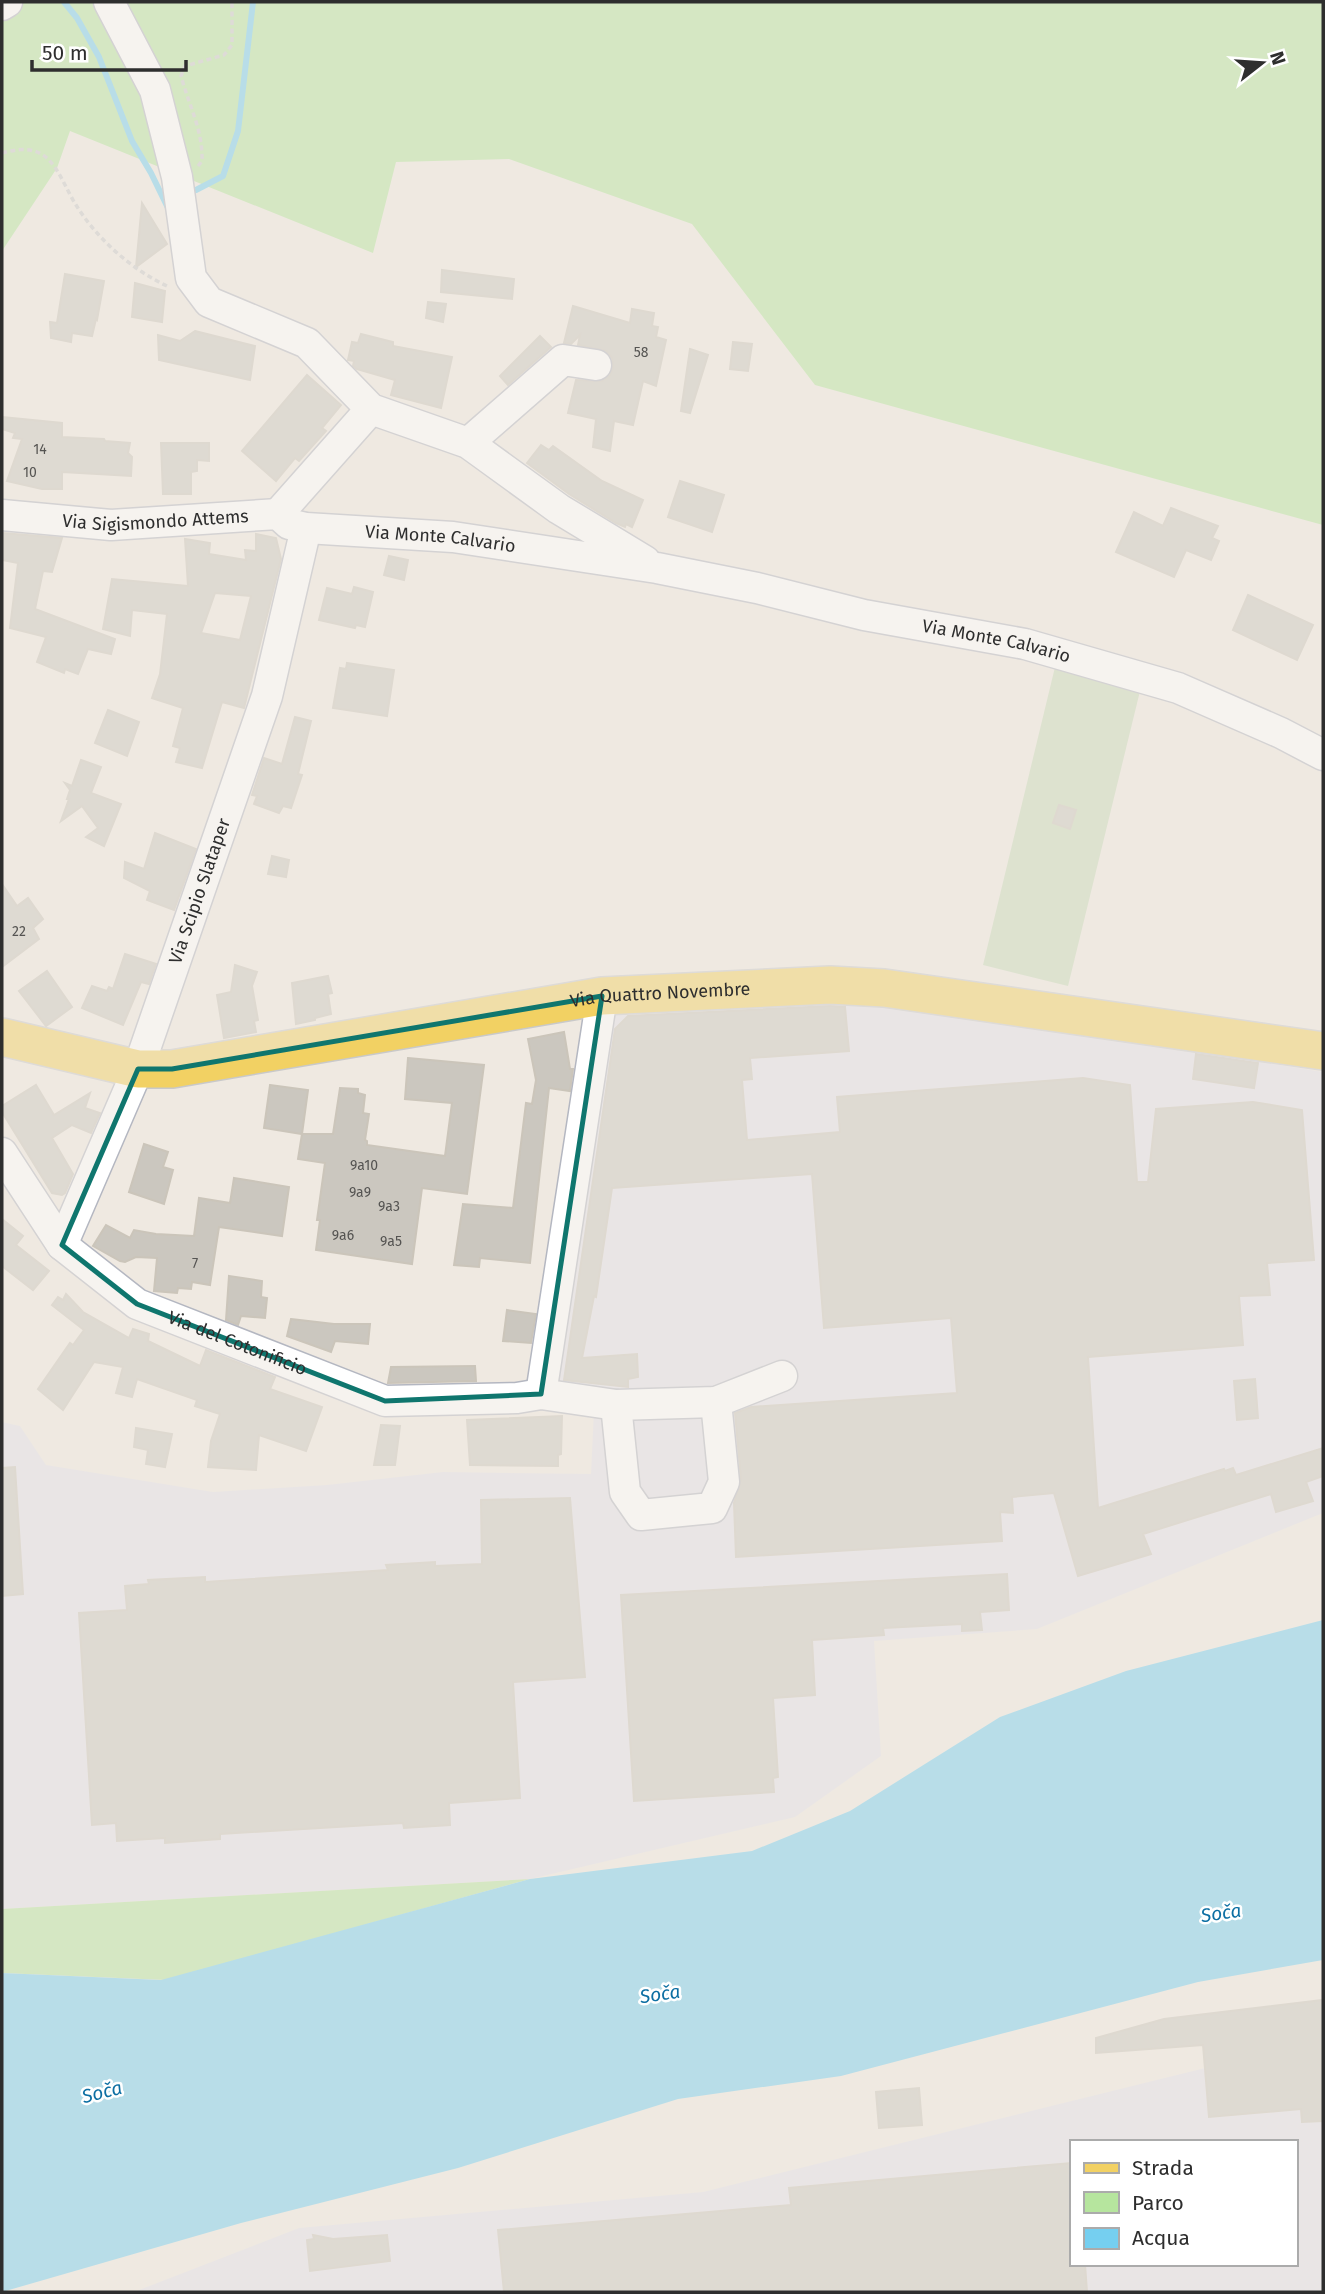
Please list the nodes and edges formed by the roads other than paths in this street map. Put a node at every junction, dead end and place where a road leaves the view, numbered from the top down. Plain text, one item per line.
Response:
1 (7, 2) edge
2 (109, 2) edge
3 (2, 5) edge
4 (596, 365) dead end
5 (371, 409) junction
6 (468, 443) junction
7 (278, 514) junction
8 (2, 515) edge
9 (306, 528) junction
10 (657, 568) junction
11 (1323, 755) edge
12 (602, 996) junction
13 (2, 1037) edge
14 (1323, 1051) edge
15 (138, 1069) junction
16 (2, 1153) edge
17 (62, 1245) junction
18 (782, 1376) dead end
19 (541, 1394) junction
20 (716, 1402) junction
21 (617, 1405) junction

1 - 3 street
2 - 5 street, Via Monte Calvario
4 - 6 street
5 - 6 street, Via Monte Calvario
5 - 7 street
6 - 10 street, Via Monte Calvario
7 - 8 street, Via Sigismondo Attems
7 - 9 street
9 - 10 street, Via Monte Calvario
9 - 15 street, Via Scipio Slataper
10 - 11 street, Via Monte Calvario
12 - 14 main road, Via Quattro Novembre
12 - 15 main road, Via Quattro Novembre
12 - 19 street
13 - 15 main road, Via Quattro Novembre
15 - 17 street, Via Scipio Slataper
16 - 17 street, Via del Cotonificio
17 - 19 street, Via del Cotonificio
18 - 20 street, Via del Cotonificio
19 - 21 street, Via del Cotonificio
20 - 21 street, Via del Cotonificio
20 - 21 street

